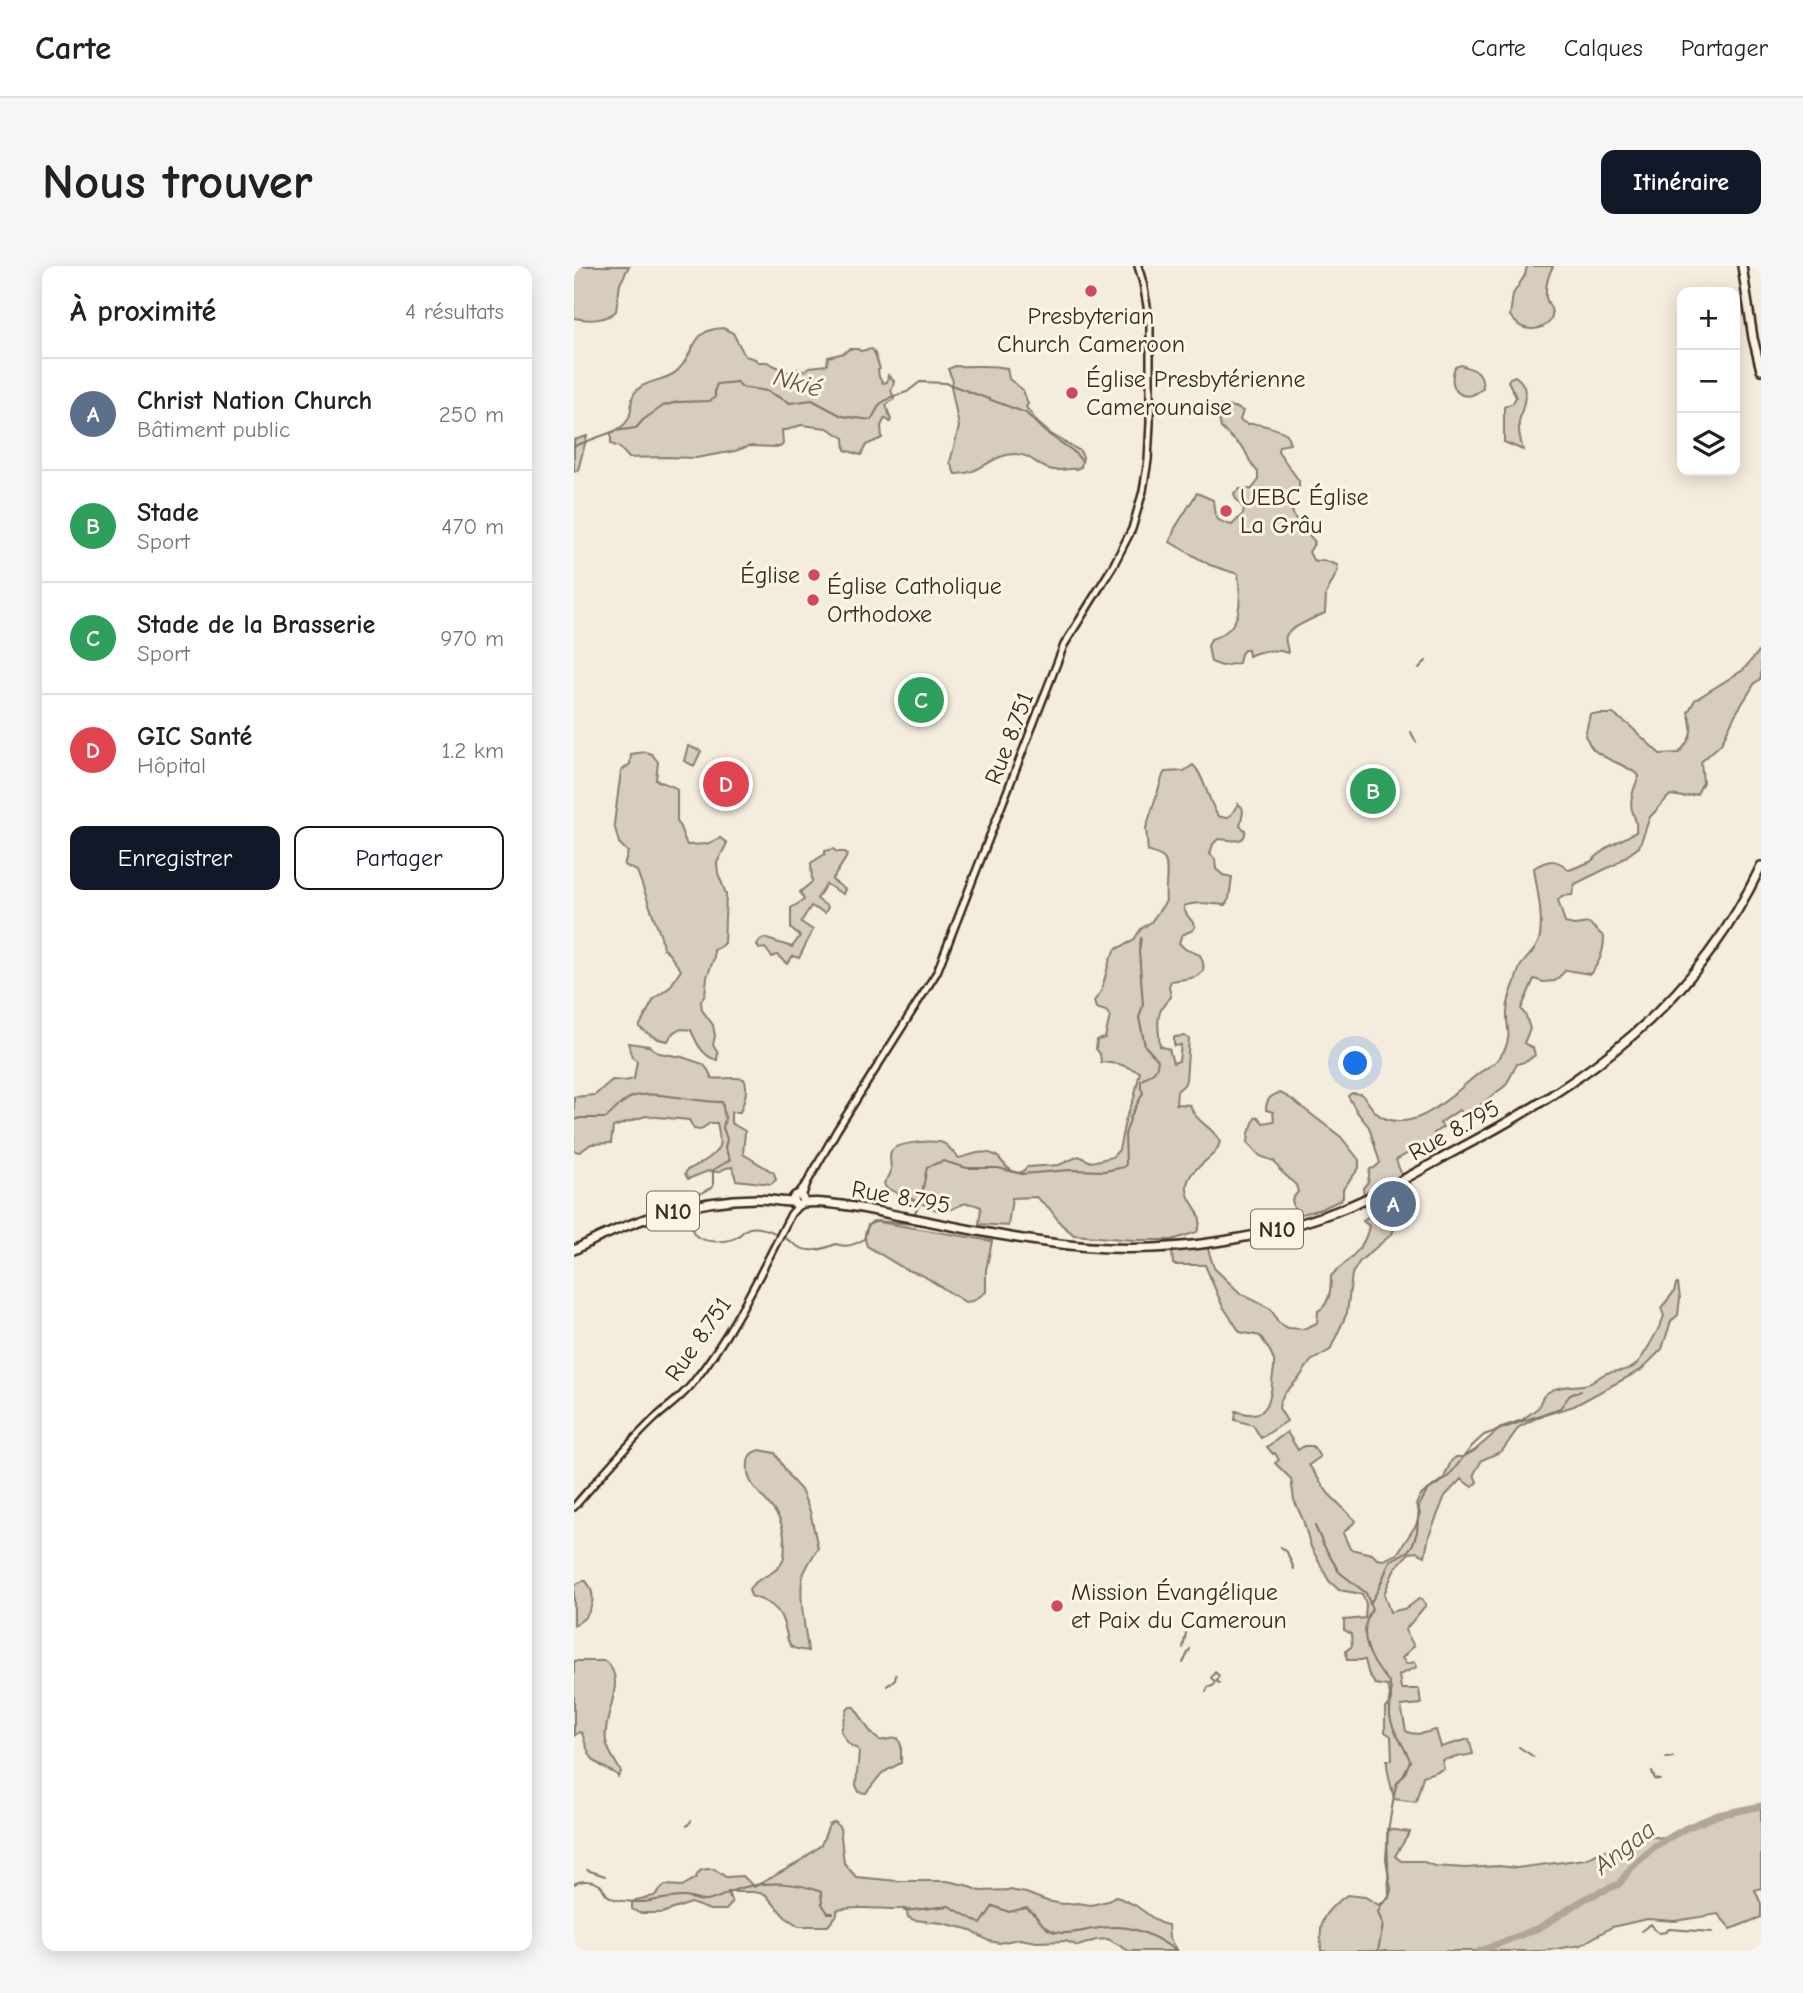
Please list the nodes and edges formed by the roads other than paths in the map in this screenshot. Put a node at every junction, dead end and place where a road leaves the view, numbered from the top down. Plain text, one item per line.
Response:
1 (1138, 266) edge
2 (1742, 266) edge
3 (1761, 370) edge
4 (1760, 869) edge
5 (798, 1200) junction
6 (574, 1250) edge
7 (574, 1507) edge

1 - 5 main road, Rue 8.751
2 - 3 highway
4 - 5 highway, Rue 8.795 / N10
5 - 6 highway, N10
5 - 7 main road, Rue 8.751

